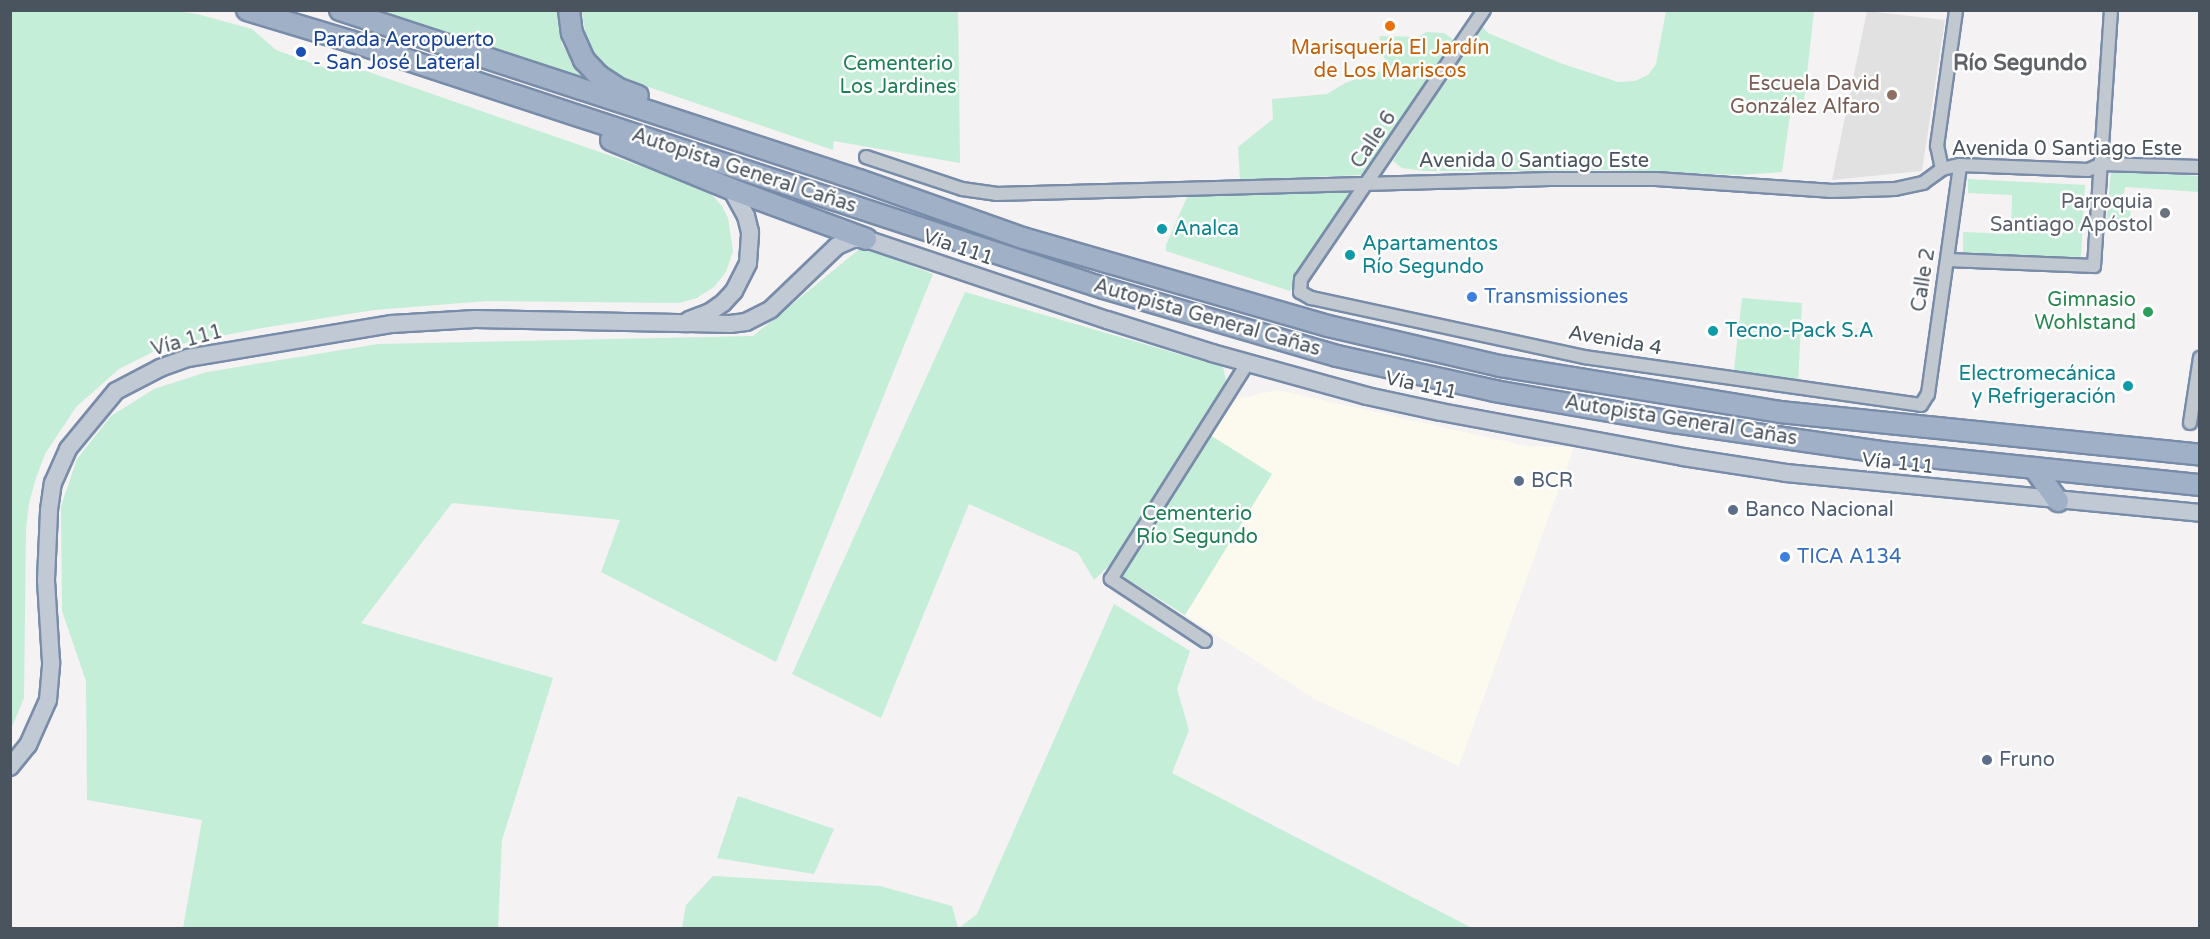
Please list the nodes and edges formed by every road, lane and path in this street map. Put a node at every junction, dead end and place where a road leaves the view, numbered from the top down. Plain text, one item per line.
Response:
1 (247, 10) edge
2 (340, 10) edge
3 (569, 10) edge
4 (1484, 10) edge
5 (1956, 10) edge
6 (2111, 10) edge
7 (448, 74) junction
8 (866, 157) dead end
9 (2102, 164) junction
10 (1960, 165) junction
11 (2199, 167) edge
12 (1942, 169) junction
13 (859, 180) junction
14 (1369, 182) junction
15 (731, 189) junction
16 (866, 239) junction
17 (1948, 260) junction
18 (1300, 292) joint
19 (680, 322) junction
20 (2199, 358) edge
21 (1248, 362) junction
22 (1926, 400) joint
23 (2190, 423) dead end
24 (2199, 455) edge
25 (2034, 468) junction
26 (2199, 485) edge
27 (2058, 501) junction
28 (2199, 513) edge
29 (1205, 641) dead end
30 (10, 767) edge

1 - 7 highway, Autopista General Cañas
2 - 13 highway, Autopista General Cañas
3 - 13 highway
4 - 14 street, Calle 6
5 - 12 street
6 - 9 street
7 - 15 highway
7 - 25 highway, Autopista General Cañas
8 - 14 street, Avenida 0 Santiago Este
9 - 10 street, Avenida 0 Santiago Este
9 - 11 street, Avenida 0 Santiago Este
9 - 17 street
10 - 12 street, Avenida 0 Santiago Este
10 - 17 street, Calle 2
12 - 14 street, Avenida 0 Santiago Este
13 - 24 highway, Autopista General Cañas
14 - 18 street, Calle 6
15 - 16 highway
15 - 19 main road, Vía 111
16 - 19 main road, Vía 111
16 - 21 main road, Vía 111
17 - 22 street, Calle 2
18 - 22 street, Avenida 4
19 - 30 main road, Vía 111
20 - 23 street
21 - 27 main road, Vía 111
21 - 29 street
25 - 26 highway, Autopista General Cañas
25 - 27 highway
27 - 28 main road, Vía 111

